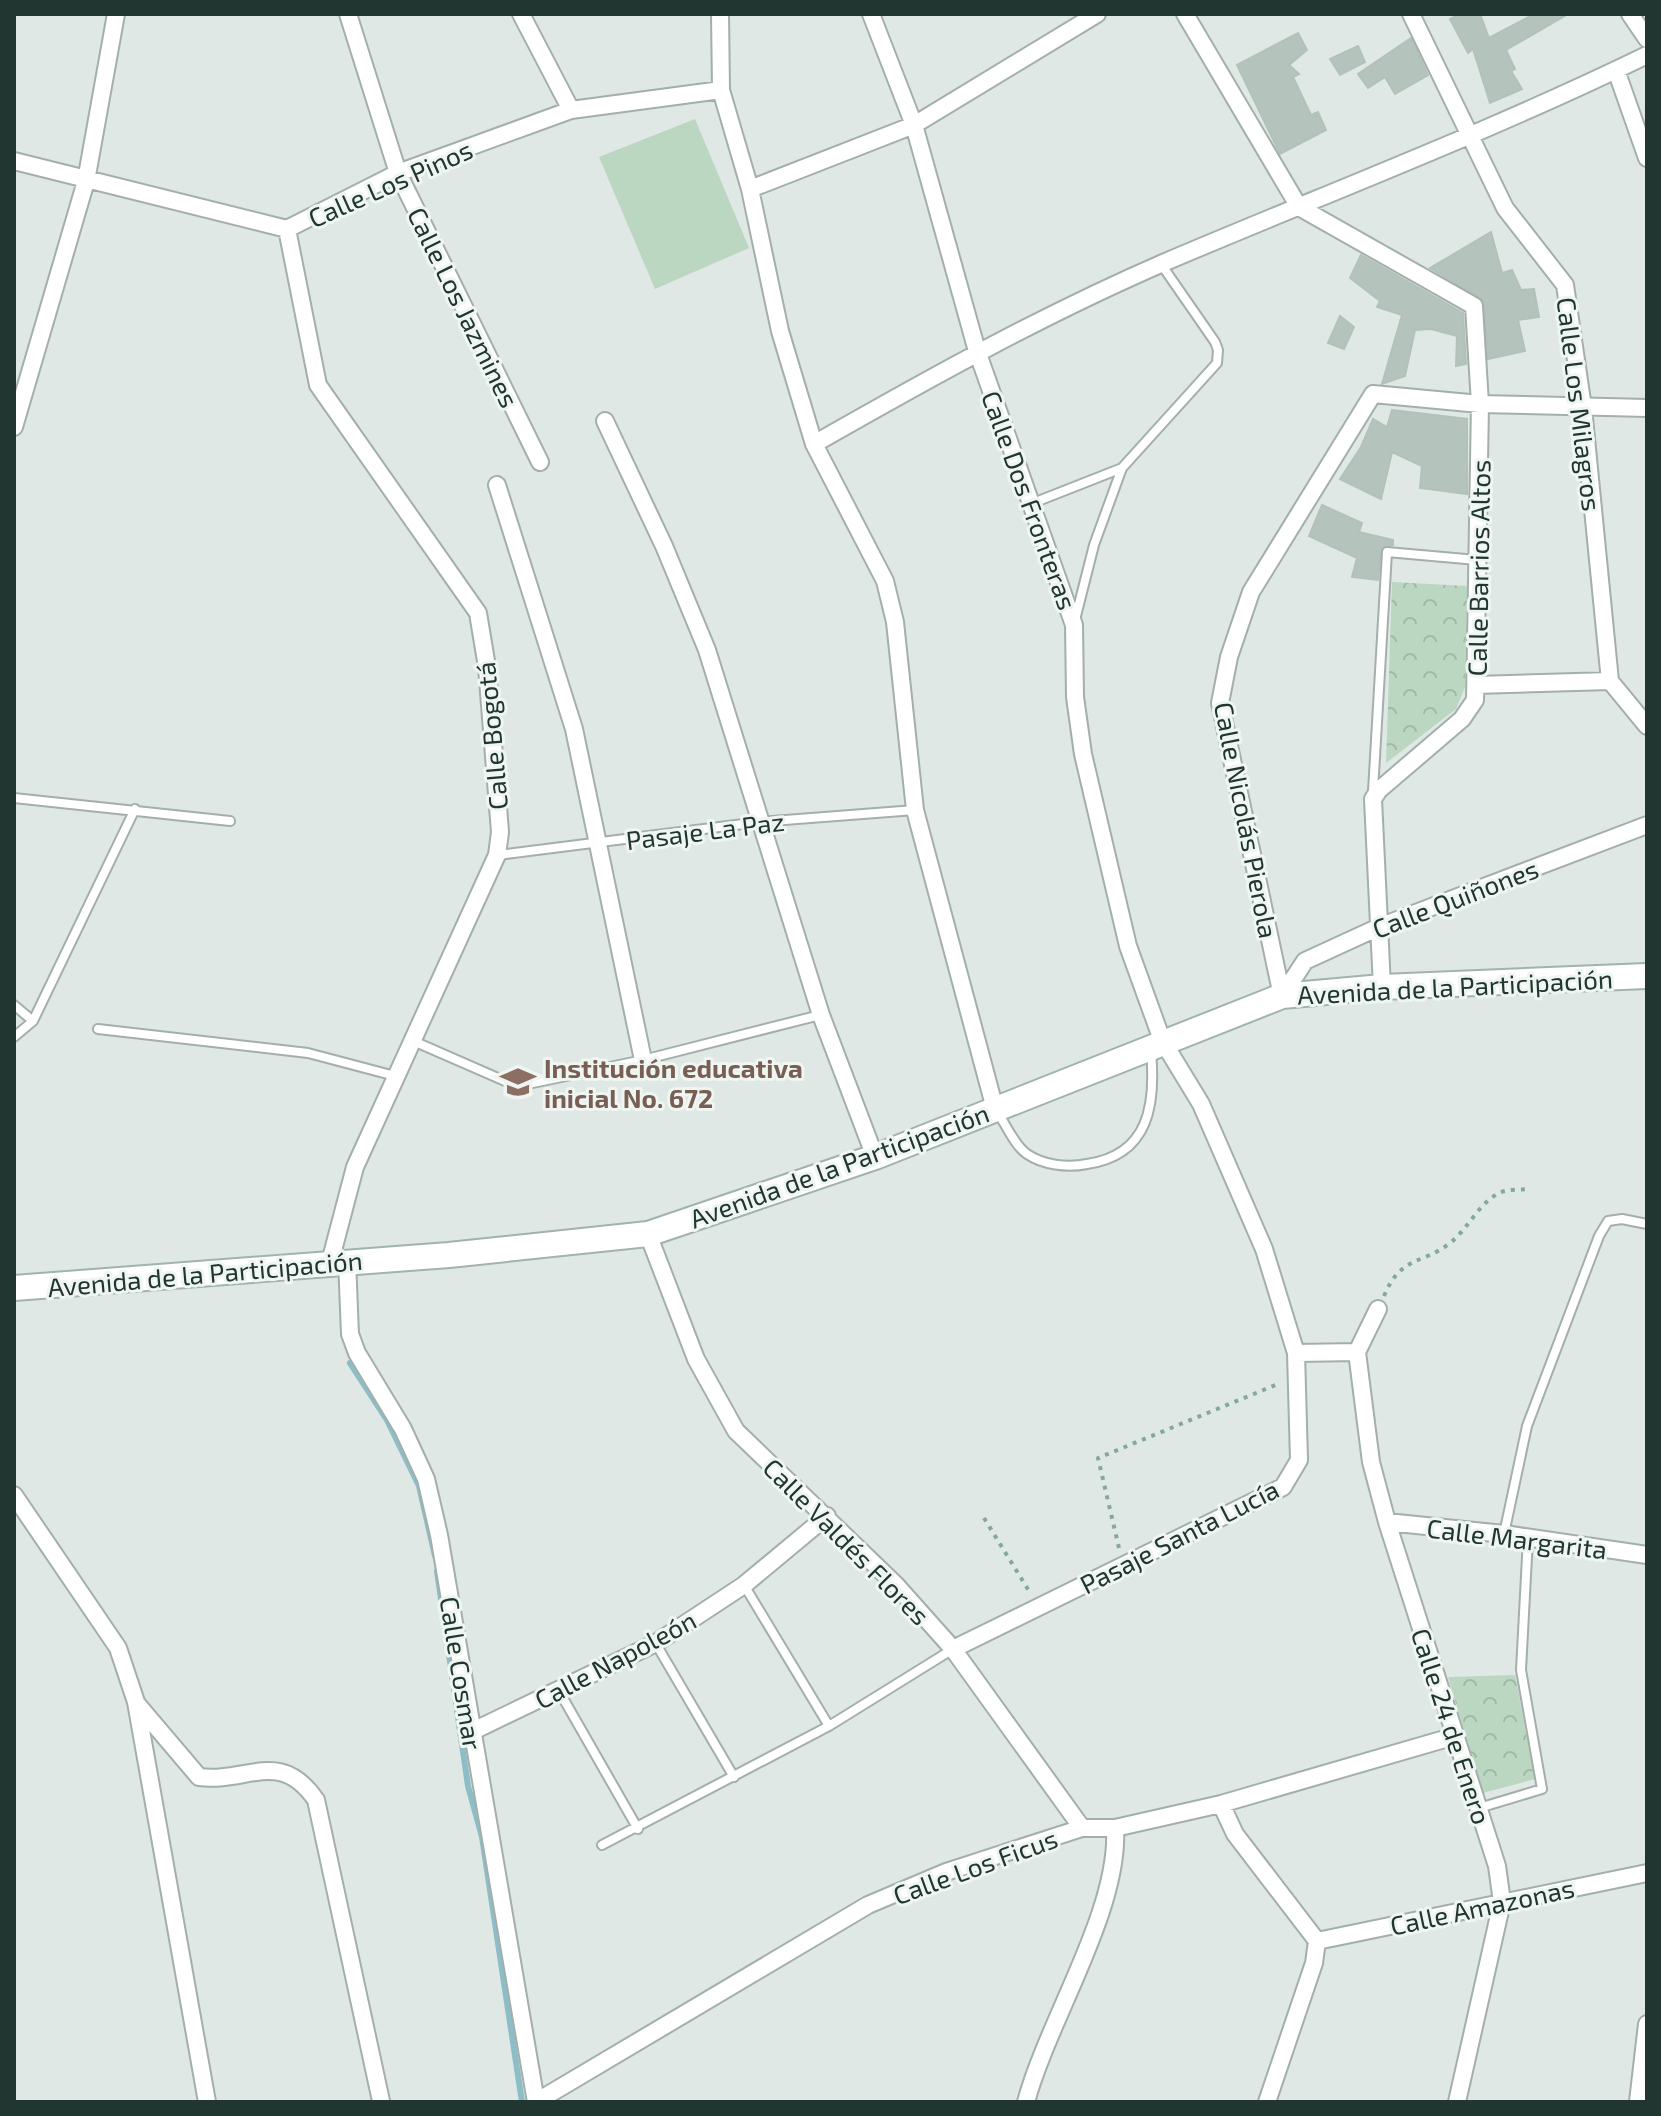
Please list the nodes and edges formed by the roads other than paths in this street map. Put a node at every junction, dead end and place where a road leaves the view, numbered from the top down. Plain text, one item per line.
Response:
1 (116, 14) edge
2 (348, 14) edge
3 (521, 14) edge
4 (720, 14) edge
5 (871, 14) edge
6 (1097, 14) edge
7 (1185, 14) edge
8 (1411, 14) edge
9 (1630, 14) edge
10 (1647, 39) edge
11 (1647, 55) edge
12 (1616, 70) junction
13 (721, 90) junction
14 (571, 110) junction
15 (914, 125) junction
16 (1472, 134) junction
17 (1647, 158) edge
18 (14, 161) edge
19 (398, 173) junction
20 (86, 181) junction
21 (750, 189) junction
22 (1299, 207) junction
23 (287, 229) junction
24 (1161, 264) junction
25 (977, 351) junction
26 (1480, 404) junction
27 (1583, 408) junction
28 (1647, 408) edge
29 (605, 421) dead end
30 (14, 427) edge
31 (814, 444) junction
32 (540, 462) dead end
33 (1122, 468) junction
34 (497, 485) dead end
35 (1033, 503) junction
36 (1478, 560) junction
37 (1074, 625) junction
38 (1610, 681) junction
39 (1476, 685) junction
40 (1647, 726) edge
41 (14, 798) edge
42 (1373, 799) junction
43 (135, 809) junction
44 (915, 810) junction
45 (230, 821) dead end
46 (759, 822) junction
47 (1647, 825) edge
48 (596, 843) junction
49 (497, 855) junction
50 (1379, 927) junction
51 (1647, 976) edge
52 (1382, 987) junction
53 (1282, 996) junction
54 (14, 1005) edge
55 (821, 1015) junction
56 (33, 1021) junction
57 (98, 1029) dead end
58 (14, 1037) edge
59 (411, 1039) junction
60 (1156, 1043) junction
61 (643, 1060) junction
62 (396, 1077) junction
63 (995, 1109) junction
64 (875, 1157) junction
65 (1647, 1224) edge
66 (648, 1234) junction
67 (338, 1261) junction
68 (14, 1288) edge
69 (1378, 1309) road end
70 (1357, 1352) junction
71 (1296, 1353) junction
72 (14, 1495) edge
73 (827, 1516) junction
74 (1387, 1522) junction
75 (1504, 1534) junction
76 (1528, 1538) junction
77 (1647, 1555) edge
78 (744, 1585) junction
79 (656, 1643) junction
80 (953, 1649) junction
81 (559, 1691) junction
82 (136, 1702) junction
83 (829, 1726) junction
84 (471, 1732) junction
85 (1455, 1736) junction
86 (734, 1777) junction
87 (1221, 1804) junction
88 (1478, 1808) junction
89 (1082, 1828) junction
90 (1115, 1828) junction
91 (638, 1829) junction
92 (602, 1845) dead end
93 (1647, 1873) edge
94 (1502, 1902) junction
95 (1317, 1941) junction
96 (1647, 2024) edge
97 (381, 2101) edge
98 (207, 2102) edge
99 (536, 2102) edge
100 (1026, 2102) edge
101 (1267, 2102) edge
102 (1457, 2102) edge
103 (1638, 2102) edge

1 - 20 street
2 - 19 street, Calle Los Jazmines
3 - 14 street
4 - 13 street
5 - 15 street, Calle Dos Fronteras
6 - 15 street
7 - 22 street
8 - 16 street, Calle Los Milagros
9 - 10 street
11 - 12 street
12 - 16 street
12 - 17 street
13 - 14 street, Calle Los Pinos
13 - 21 street
14 - 19 street, Calle Los Pinos
15 - 21 street
15 - 25 street, Calle Dos Fronteras
16 - 22 street
16 - 27 street, Calle Los Milagros
18 - 20 street, Calle Los Pinos
19 - 23 street, Calle Los Pinos
19 - 32 street, Calle Los Jazmines
20 - 23 street, Calle Los Pinos
20 - 30 street
21 - 31 street
22 - 24 street
22 - 26 street, Calle Barrios Altos
23 - 49 street, Calle Bogotá
24 - 25 street
24 - 33 lane
25 - 31 street
25 - 35 street, Calle Dos Fronteras
26 - 27 street
26 - 36 street, Calle Barrios Altos
26 - 53 street, Calle Nicolás Pierola
27 - 28 street
27 - 38 street, Calle Los Milagros
29 - 46 street
31 - 44 street
33 - 35 lane
33 - 37 lane
34 - 48 street
35 - 37 street, Calle Dos Fronteras
36 - 39 street, Calle Barrios Altos
36 - 42 lane
37 - 60 street, Calle Dos Fronteras
38 - 39 street
38 - 40 street
39 - 42 street, Calle Barrios Altos
41 - 43 lane
42 - 50 street
43 - 45 lane
43 - 56 lane
44 - 46 lane, Pasaje La Paz
44 - 63 street
46 - 48 lane, Pasaje La Paz
46 - 55 street
47 - 50 street, Calle Quiñones
48 - 49 lane, Pasaje La Paz
48 - 61 street
49 - 59 street, Calle Bogotá
50 - 52 street
50 - 53 street, Calle Quiñones
51 - 52 main road, Avenida de la Participación
52 - 53 main road, Avenida de la Participación
53 - 60 main road, Avenida de la Participación
54 - 56 lane
55 - 61 lane
55 - 64 street
56 - 58 lane
57 - 62 lane
59 - 61 lane
59 - 62 street, Calle Bogotá
60 - 63 main road, Avenida de la Participación
60 - 63 lane
60 - 71 street
62 - 67 street, Calle Bogotá
63 - 64 main road, Avenida de la Participación
64 - 66 main road, Avenida de la Participación
65 - 75 lane
66 - 67 main road, Avenida de la Participación
66 - 73 street, Calle Valdés Flores
67 - 68 main road, Avenida de la Participación
67 - 84 street, Calle Cosmar
69 - 70 street
70 - 71 street
70 - 74 street, Calle 24 de Enero
71 - 80 street, Pasaje Santa Lucía
72 - 82 street
73 - 78 street, Calle Napoleón
73 - 80 street, Calle Valdés Flores
74 - 75 street, Calle Margarita
74 - 85 street, Calle 24 de Enero
75 - 76 street, Calle Margarita
76 - 77 street, Calle Margarita
76 - 88 lane
78 - 79 street, Calle Napoleón
78 - 83 lane
79 - 81 street, Calle Napoleón
79 - 86 lane
80 - 83 lane
80 - 89 street, Calle Valdés Flores
81 - 84 street, Calle Napoleón
81 - 91 lane
82 - 97 street
82 - 98 street
83 - 86 lane
84 - 99 street, Calle Cosmar
85 - 87 street, Calle Los Ficus
85 - 88 street, Calle 24 de Enero
86 - 91 lane
87 - 90 street, Calle Los Ficus
87 - 95 street
88 - 94 street, Calle 24 de Enero
89 - 90 street, Calle Los Ficus
89 - 99 street, Calle Los Ficus
90 - 100 street
91 - 92 lane
93 - 94 street, Calle Amazonas
94 - 95 street, Calle Amazonas
94 - 102 street, Calle 24 de Enero
95 - 101 street
96 - 103 street

